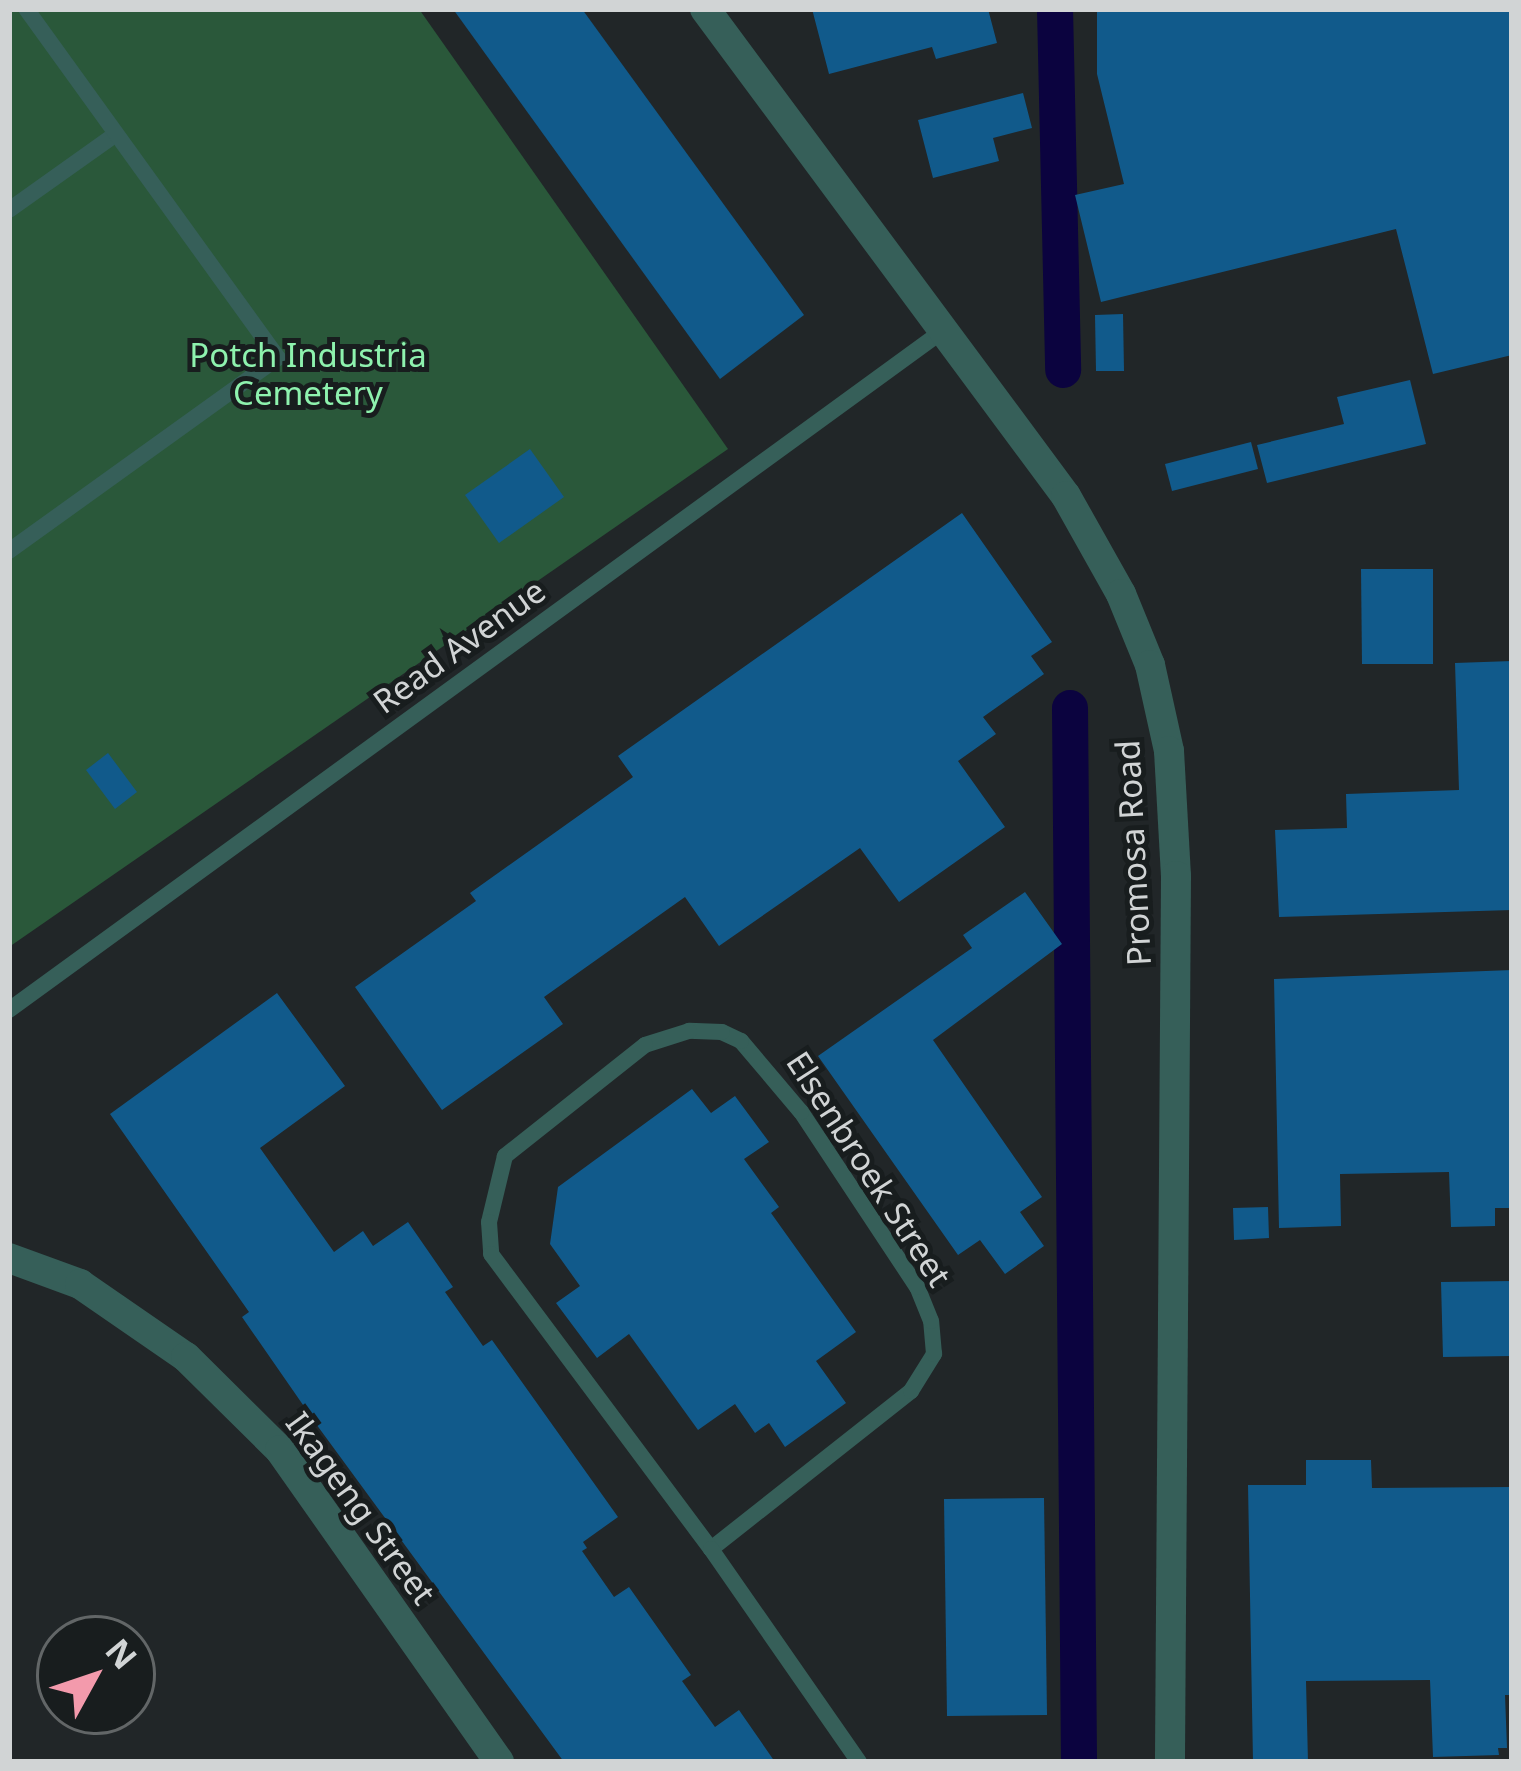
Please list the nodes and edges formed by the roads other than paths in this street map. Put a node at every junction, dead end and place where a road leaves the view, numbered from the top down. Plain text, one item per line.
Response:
1 (26, 9) edge
2 (705, 9) edge
3 (116, 134) junction
4 (9, 210) edge
5 (944, 330) junction
6 (9, 551) edge
7 (9, 1010) edge
8 (9, 1258) edge
9 (711, 1549) junction
10 (499, 1762) edge
11 (859, 1762) edge
12 (1170, 1762) edge

1 - 3 lane
2 - 5 street, Promosa Road
3 - 4 lane
3 - 6 lane
5 - 7 lane, Read Avenue
5 - 12 street, Promosa Road
8 - 10 street, Ikageng Street
9 - 9 lane, Elsenbroek Street
9 - 11 lane, Elsenbroek Street

